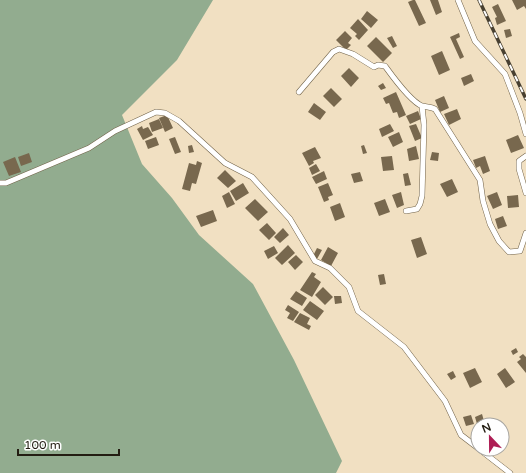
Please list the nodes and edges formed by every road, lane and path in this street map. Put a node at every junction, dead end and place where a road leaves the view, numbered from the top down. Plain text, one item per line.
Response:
1 (458, 0) edge
2 (298, 92) dead end
3 (422, 106) junction
4 (526, 134) edge
5 (526, 156) edge
6 (0, 183) edge
7 (526, 193) edge
8 (406, 211) dead end
9 (526, 233) edge
10 (470, 442) edge
11 (489, 457) edge
12 (510, 473) edge

1 - 4 street
2 - 3 street
3 - 8 street
3 - 9 street
5 - 7 street
6 - 10 street
11 - 12 street

